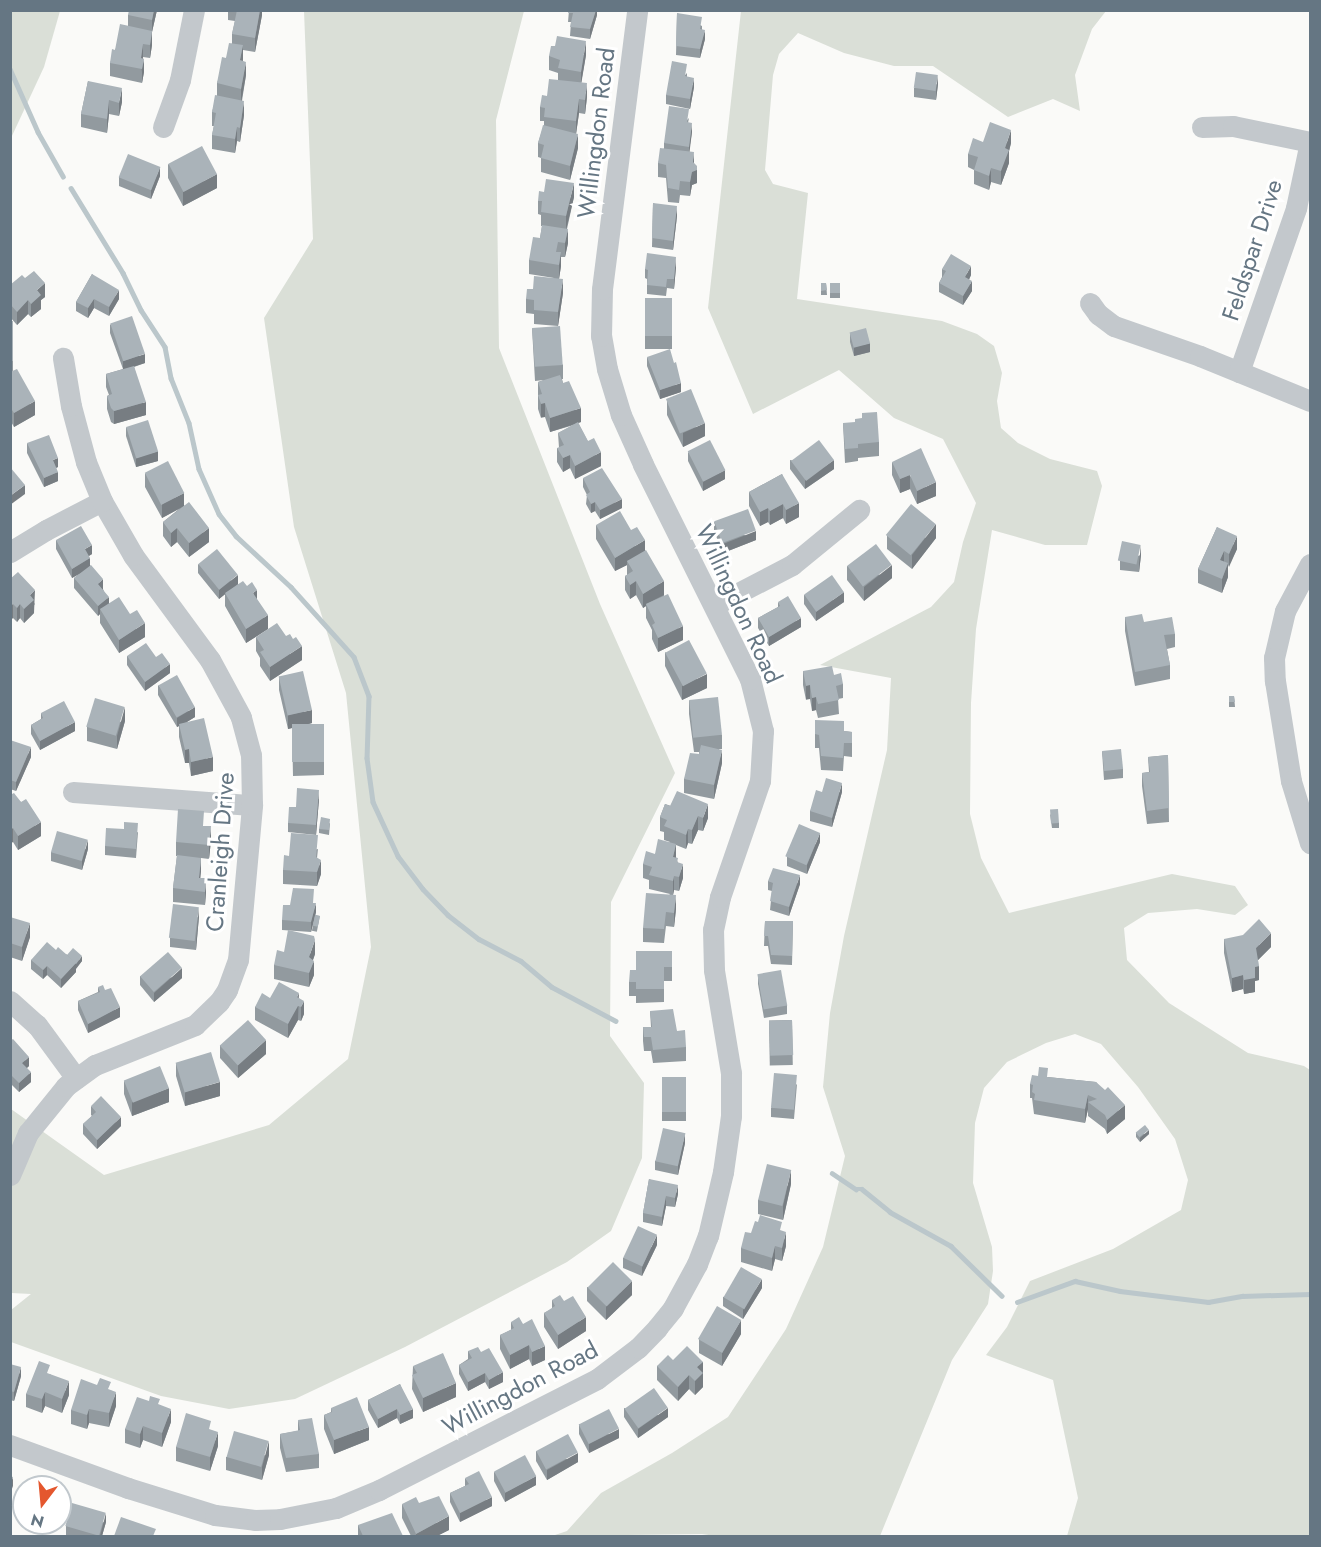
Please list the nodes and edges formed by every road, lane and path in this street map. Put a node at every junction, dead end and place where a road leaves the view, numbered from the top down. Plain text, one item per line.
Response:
1 (194, 10) edge
2 (637, 10) edge
3 (163, 126) dead end
4 (1202, 127) dead end
5 (1310, 142) edge
6 (1090, 303) dead end
7 (63, 358) dead end
8 (1239, 372) junction
9 (1311, 401) edge
10 (102, 501) junction
11 (859, 510) dead end
12 (10, 552) edge
13 (1311, 564) edge
14 (715, 605) junction
15 (73, 792) dead end
16 (252, 805) junction
17 (1311, 843) edge
18 (10, 1001) edge
19 (76, 1078) junction
20 (10, 1175) edge
21 (10, 1445) edge

1 - 3 street
2 - 14 street, Willingdon Road
4 - 5 street
5 - 8 street, Feldspar Drive
6 - 8 street
7 - 10 street, Cranleigh Drive
8 - 9 street
10 - 12 street
10 - 16 street, Cranleigh Drive
11 - 14 street
13 - 17 street
14 - 21 street, Willingdon Road
15 - 16 street
16 - 19 street, Cranleigh Drive
18 - 19 street
19 - 20 street, Cranleigh Drive

